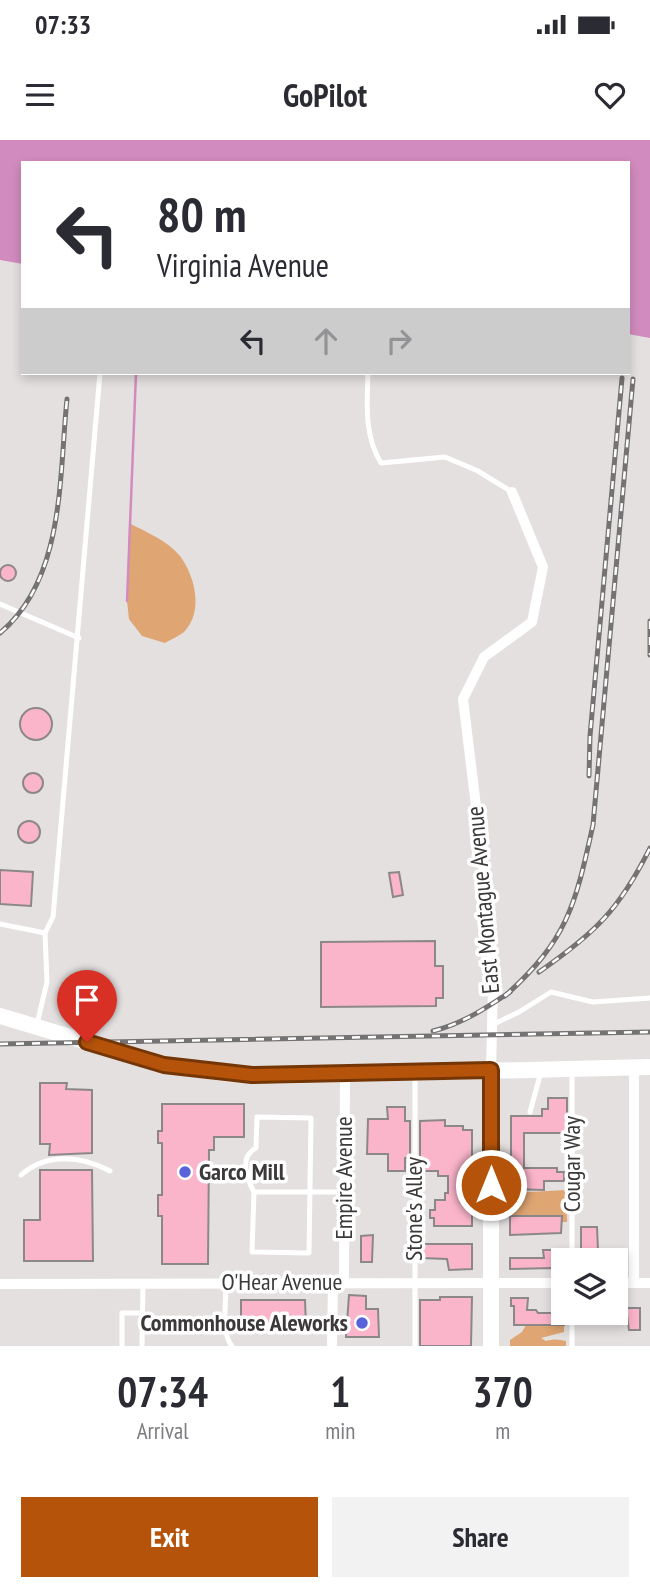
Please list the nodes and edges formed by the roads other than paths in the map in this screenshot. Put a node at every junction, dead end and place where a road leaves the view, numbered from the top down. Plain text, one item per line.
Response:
1 (100, 375) edge
2 (368, 375) edge
3 (512, 492) joint
4 (0, 604) edge
5 (79, 638) junction
6 (0, 924) edge
7 (45, 933) junction
8 (650, 998) edge
9 (0, 1016) edge
10 (492, 1025) junction
11 (36, 1027) junction
12 (642, 1067) edge
13 (572, 1068) junction
14 (542, 1069) junction
15 (491, 1070) junction
16 (415, 1072) junction
17 (345, 1073) junction
18 (530, 1112) dead end
19 (110, 1171) dead end
20 (21, 1175) dead end
21 (254, 1192) junction
22 (310, 1192) junction
23 (344, 1192) junction
24 (572, 1248) edge
25 (338, 1282) junction
26 (414, 1282) junction
27 (491, 1282) junction
28 (143, 1283) junction
29 (226, 1283) junction
30 (551, 1283) edge
31 (628, 1283) edge
32 (634, 1283) junction
33 (650, 1283) edge
34 (0, 1284) edge
35 (142, 1313) junction
36 (572, 1325) edge
37 (122, 1346) edge
38 (142, 1346) edge
39 (232, 1346) edge
40 (332, 1346) edge
41 (415, 1346) edge
42 (491, 1346) edge
43 (572, 1346) edge

1 - 5 lane
2 - 3 lane
3 - 10 street, East Montague Avenue
4 - 5 lane
5 - 7 lane
6 - 7 lane
7 - 11 lane
8 - 10 lane
9 - 11 main road
10 - 15 street, East Montague Avenue
11 - 17 main road
12 - 13 main road
12 - 32 street
13 - 14 main road
13 - 24 lane, Cougar Way
14 - 15 main road
14 - 18 lane
15 - 16 main road
15 - 27 main road, East Montague Avenue
16 - 17 main road
16 - 26 lane, Stone's Alley
17 - 23 street, Empire Avenue
19 - 20 lane
21 - 22 lane
21 - 22 lane
21 - 22 lane
22 - 23 lane
23 - 25 street, Empire Avenue
25 - 26 street, O'Hear Avenue
25 - 29 street, O'Hear Avenue
25 - 40 street, Empire Avenue
26 - 27 street, O'Hear Avenue
26 - 41 lane, Stone's Alley
27 - 30 street, O'Hear Avenue
27 - 42 main road, East Montague Avenue
28 - 29 street, O'Hear Avenue
28 - 34 street, O'Hear Avenue
28 - 35 lane
29 - 39 lane
31 - 32 street
32 - 33 street
35 - 37 lane
35 - 38 lane
36 - 43 lane

